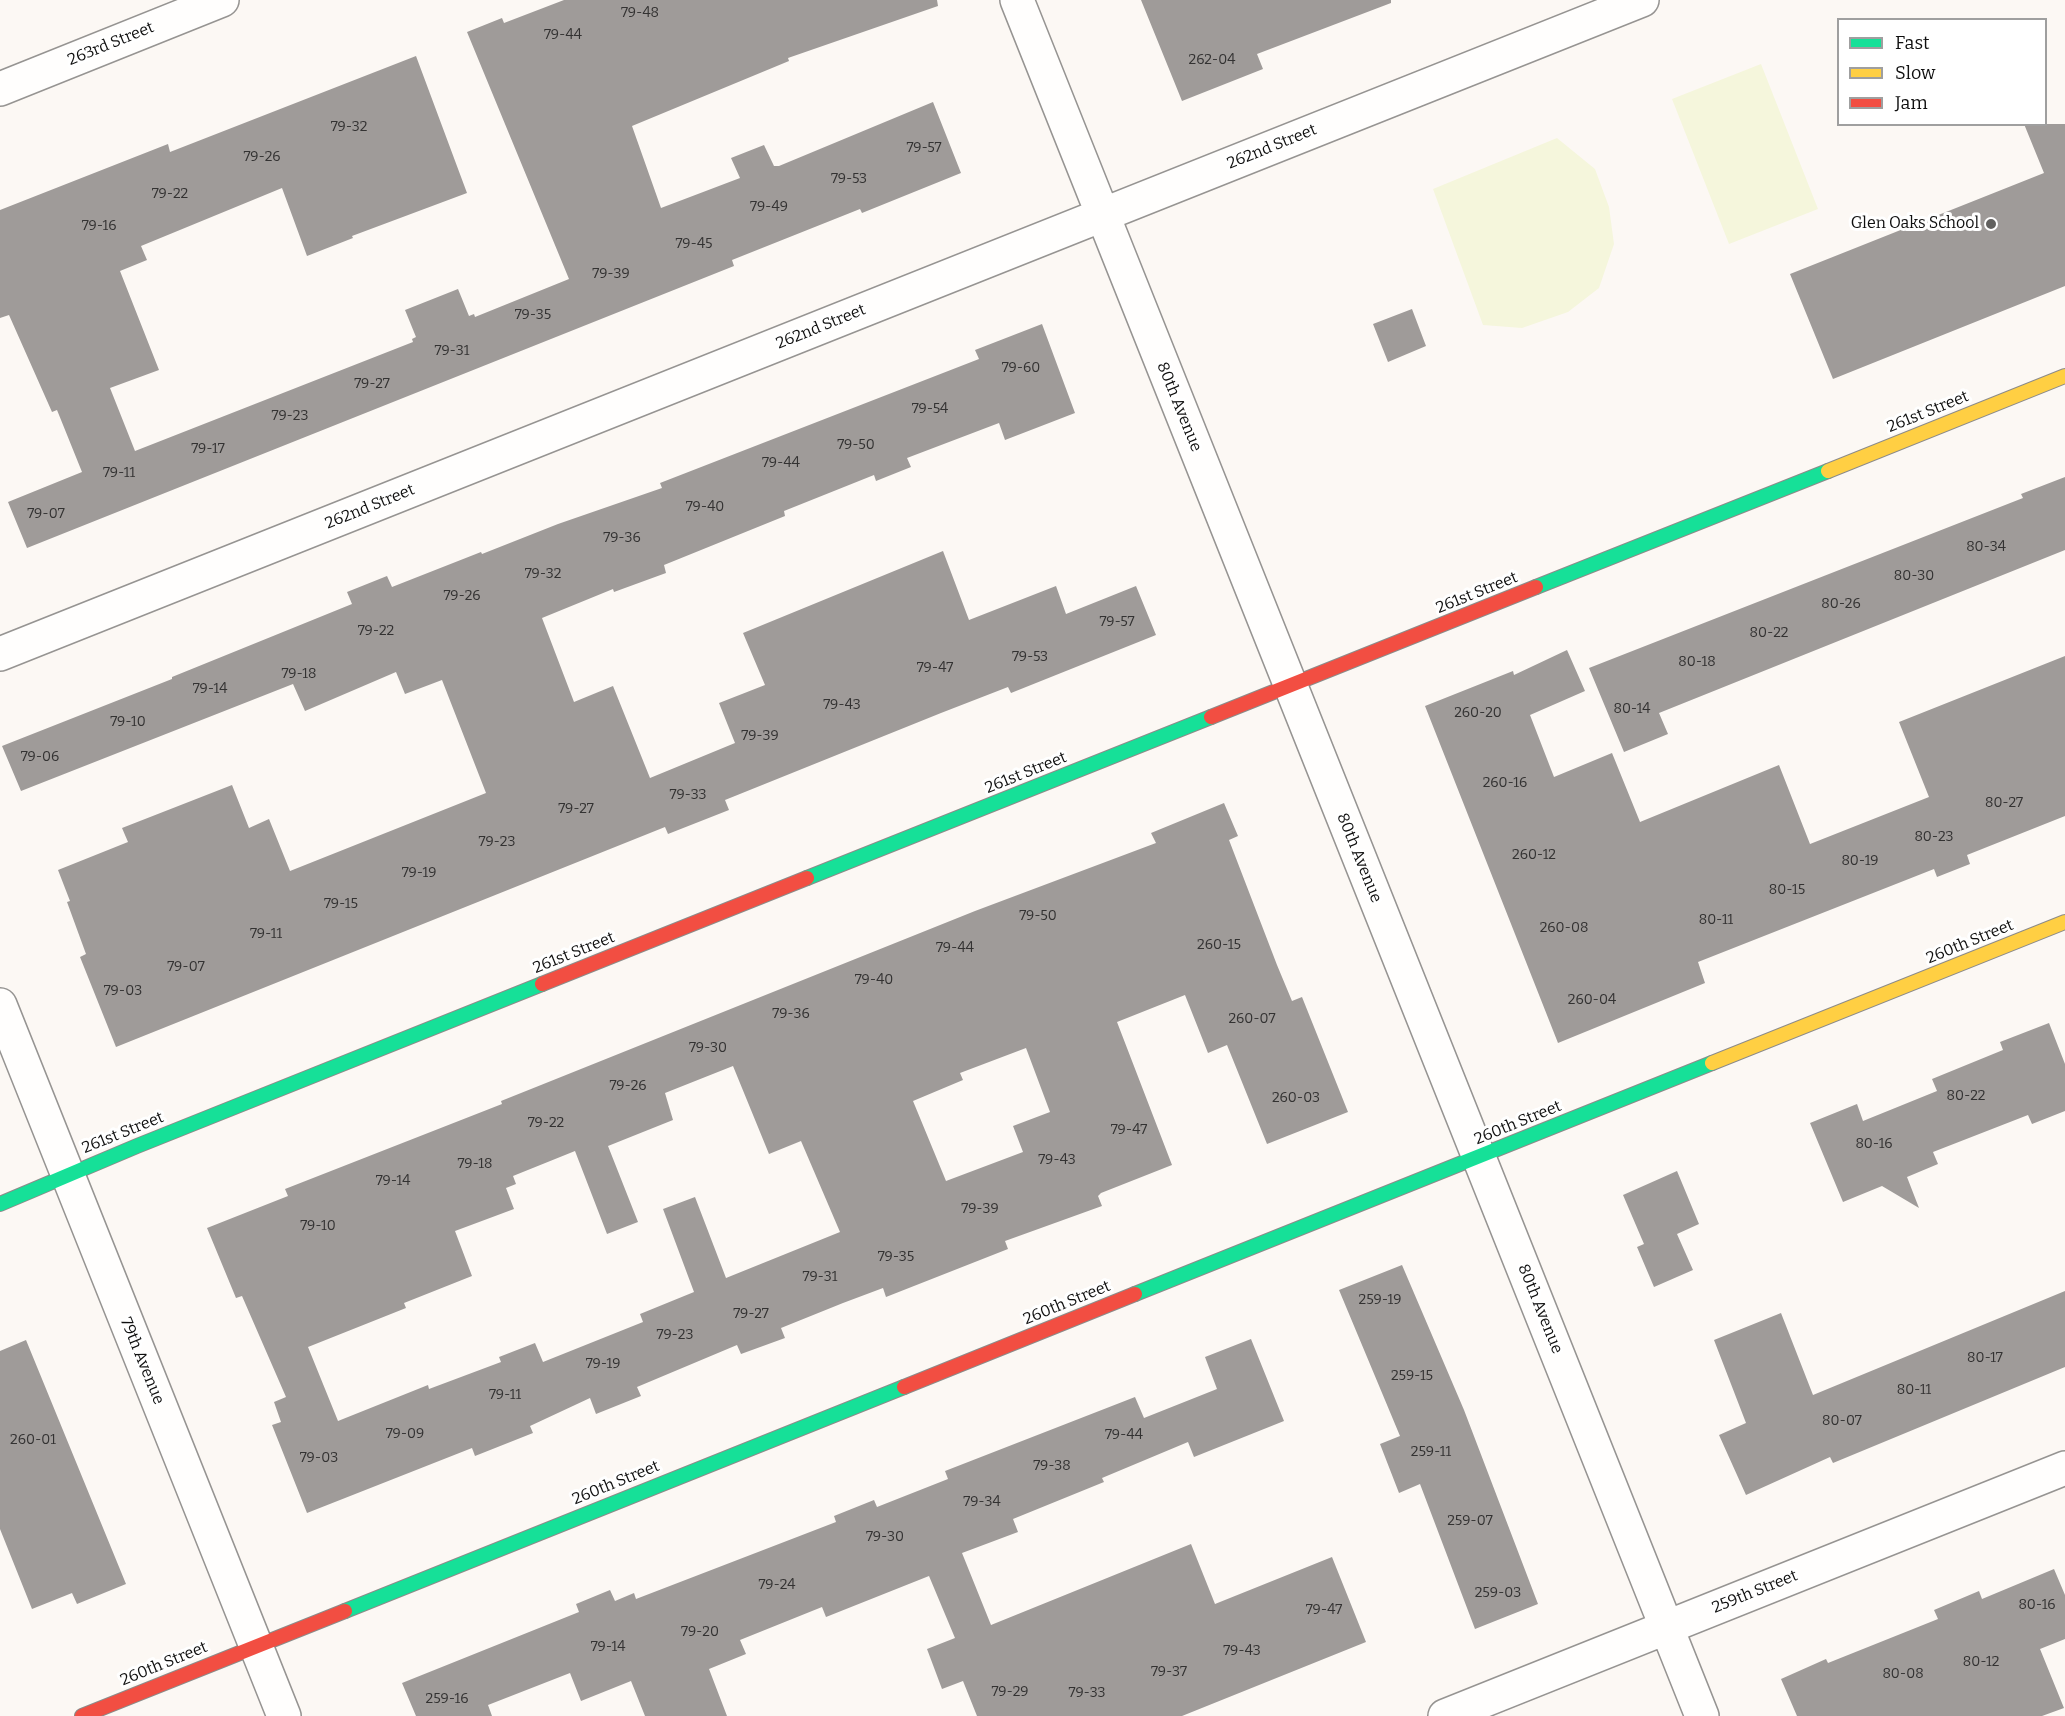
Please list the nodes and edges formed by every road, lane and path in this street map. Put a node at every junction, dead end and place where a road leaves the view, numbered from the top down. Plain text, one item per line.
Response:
1 (222, 0) edge
2 (1017, 0) edge
3 (1642, 0) edge
4 (0, 88) edge
5 (1102, 214) junction
6 (2065, 376) edge
7 (0, 654) edge
8 (1290, 685) junction
9 (2065, 922) edge
10 (0, 1005) edge
11 (1479, 1156) junction
12 (67, 1174) junction
13 (0, 1204) edge
14 (2065, 1468) edge
15 (1667, 1628) junction
16 (255, 1644) junction
17 (82, 1716) edge
18 (284, 1716) edge
19 (1445, 1716) edge
20 (1702, 1716) edge

1 - 4 street, 263rd Street
2 - 5 street, 80th Avenue
3 - 5 street, 262nd Street
5 - 7 street, 262nd Street
5 - 8 street, 80th Avenue
6 - 8 street, 261st Street
8 - 11 street, 80th Avenue
8 - 12 street, 261st Street
9 - 11 street, 260th Street
10 - 12 street, 79th Avenue
11 - 15 street, 80th Avenue
11 - 16 street, 260th Street
12 - 13 street, 261st Street
12 - 16 street, 79th Avenue
14 - 15 street, 259th Street
15 - 19 street, 259th Street
15 - 20 street, 80th Avenue
16 - 17 street, 260th Street
16 - 18 street, 79th Avenue

